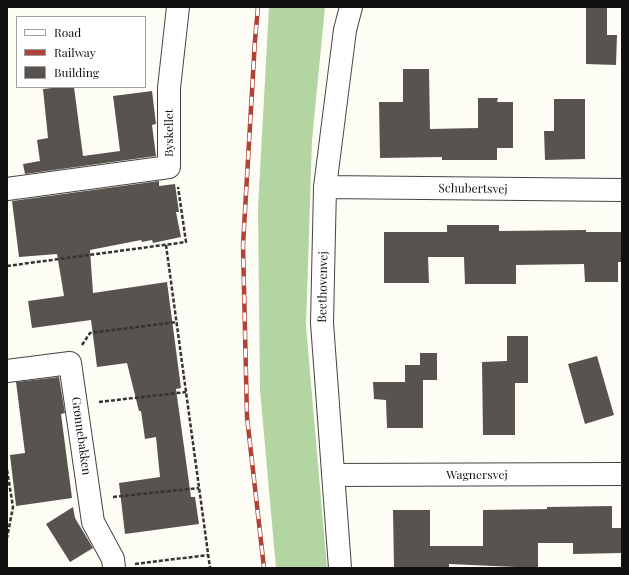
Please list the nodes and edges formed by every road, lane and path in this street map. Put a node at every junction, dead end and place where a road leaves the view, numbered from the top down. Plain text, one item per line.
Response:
1 (178, 7) edge
2 (351, 7) edge
3 (169, 167) junction
4 (325, 187) junction
5 (7, 189) edge
6 (622, 190) edge
7 (166, 245) junction
8 (7, 266) edge
9 (176, 322) junction
10 (70, 363) junction
11 (7, 371) edge
12 (186, 392) junction
13 (76, 405) junction
14 (7, 470) edge
15 (622, 474) edge
16 (332, 475) junction
17 (199, 488) junction
18 (90, 499) junction
19 (7, 538) edge
20 (208, 555) junction
21 (114, 567) edge
22 (210, 568) edge
23 (340, 568) edge

1 - 3 street, Byskellet
2 - 4 street, Beethovenvej
3 - 5 street, Byskellet
3 - 7 path
4 - 6 street, Schubertsvej
4 - 16 street, Beethovenvej
7 - 8 path
7 - 9 path
9 - 10 path
9 - 12 path
10 - 11 street
10 - 13 street, Grønnebakken
12 - 13 path
12 - 17 path
13 - 18 street, Grønnebakken
14 - 19 path
15 - 16 street, Wagnersvej
16 - 23 street, Beethovenvej
17 - 18 path
17 - 20 path
18 - 21 street, Grønnebakken
20 - 21 path
20 - 22 path

